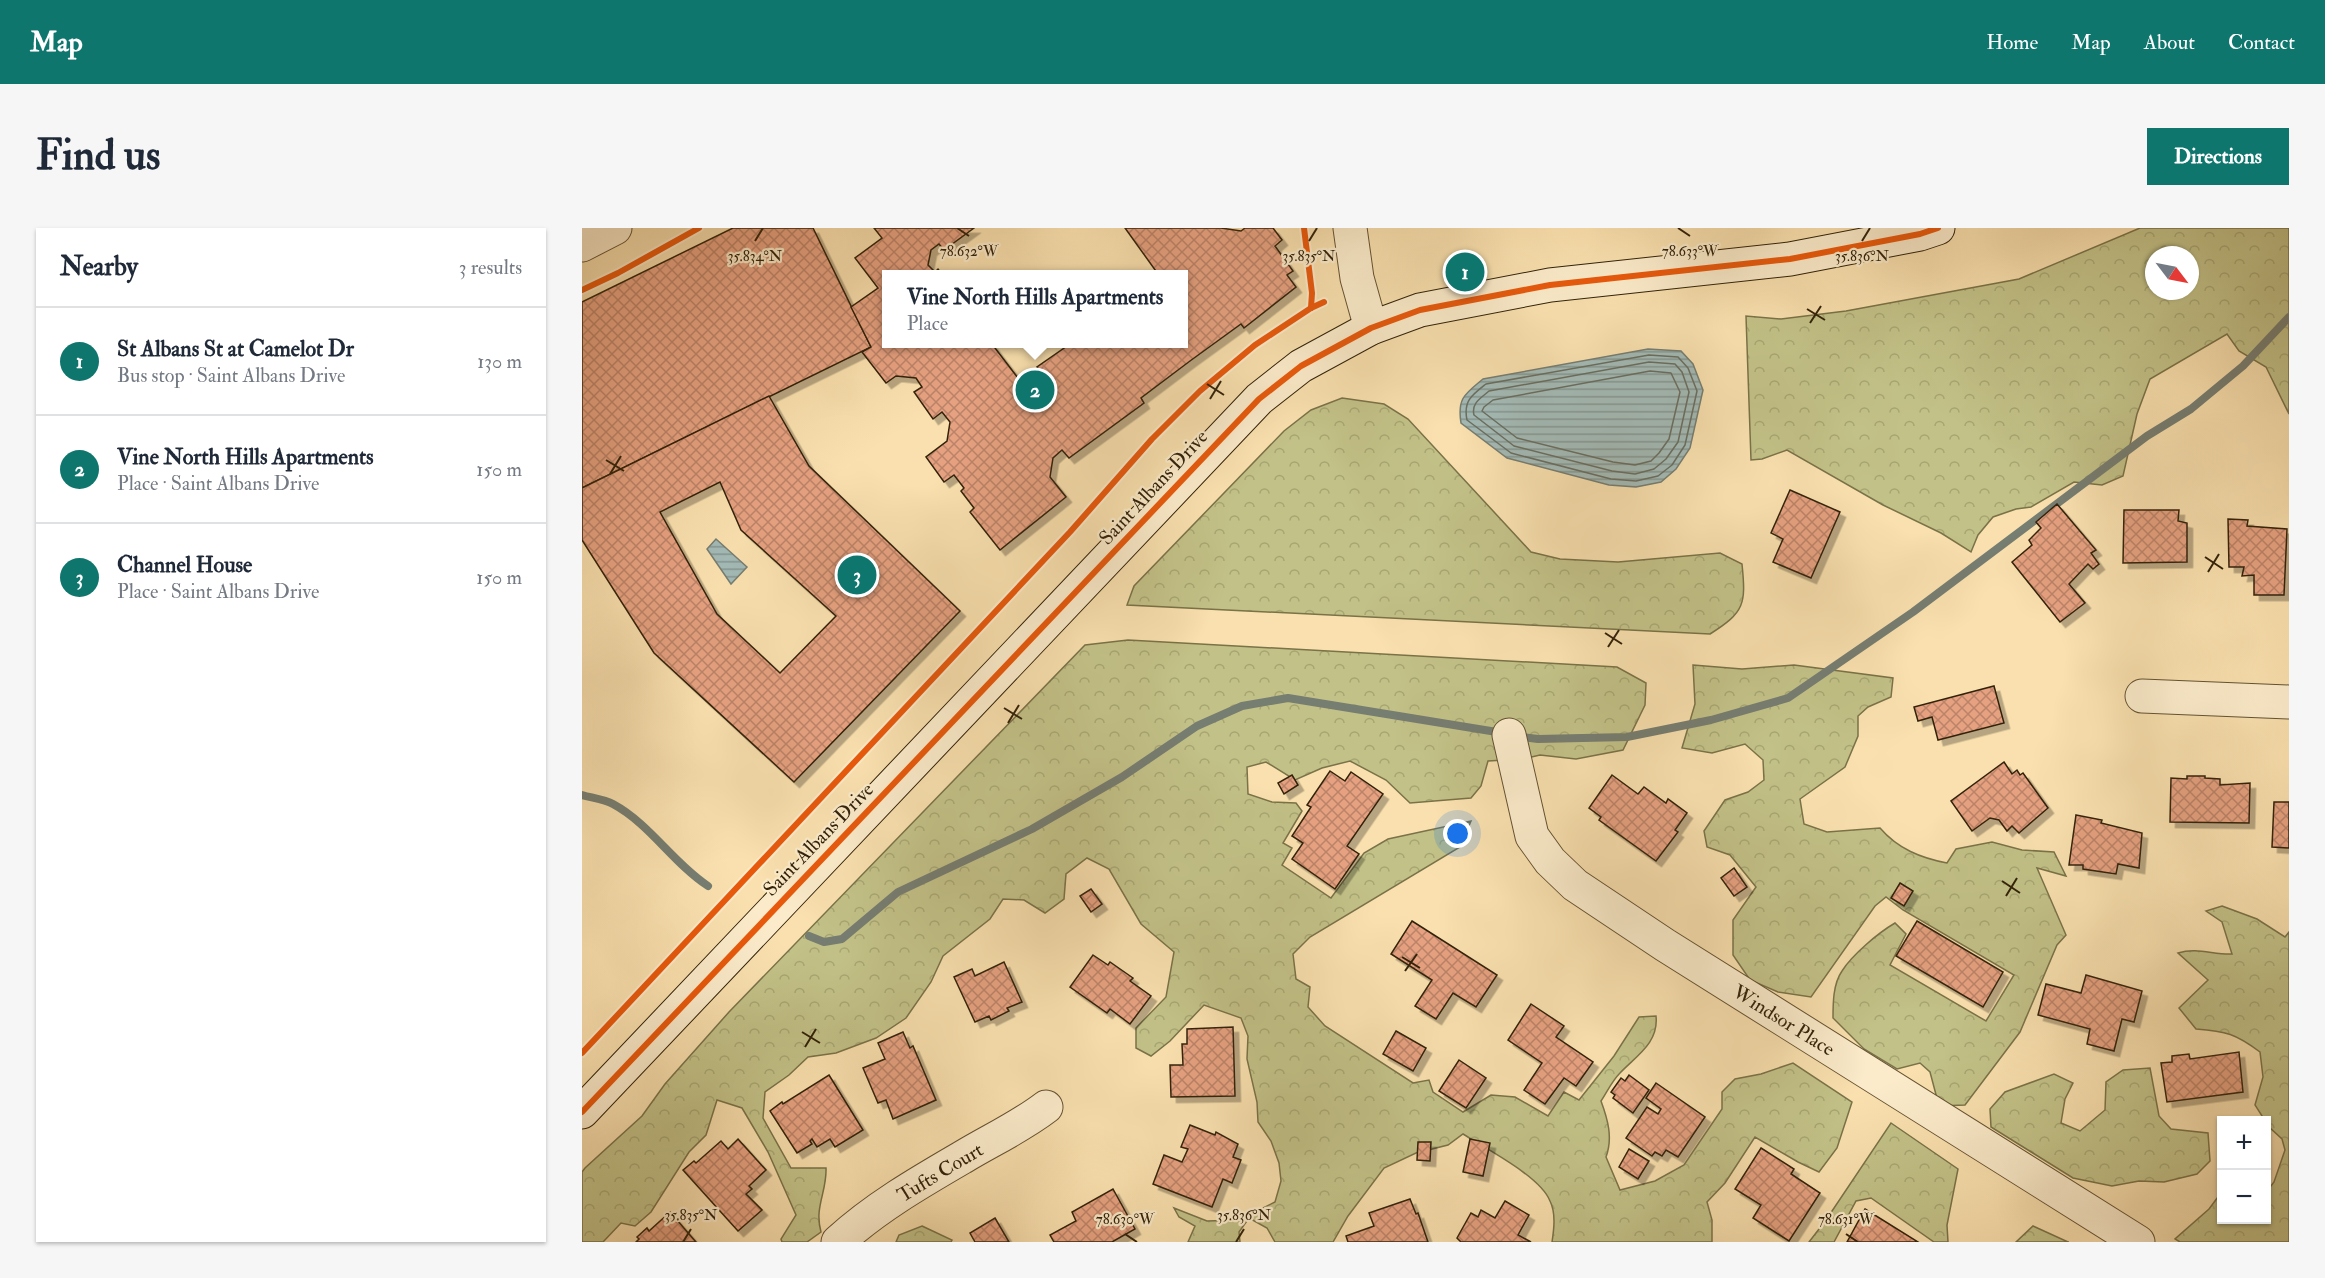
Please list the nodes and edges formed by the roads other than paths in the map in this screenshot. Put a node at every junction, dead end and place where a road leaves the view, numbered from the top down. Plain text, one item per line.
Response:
1 (615, 228) edge
2 (1350, 228) edge
3 (1938, 228) edge
4 (582, 245) edge
5 (1371, 328) junction
6 (2142, 696) dead end
7 (2289, 702) edge
8 (1509, 735) dead end
9 (1046, 1107) dead end
10 (582, 1112) edge
11 (838, 1242) edge
12 (2138, 1242) edge

1 - 4 street
2 - 5 street
3 - 5 street, Saint Albans Drive
5 - 10 street, Saint Albans Drive
6 - 7 street
8 - 12 street, Windsor Place
9 - 11 street, Tufts Court

